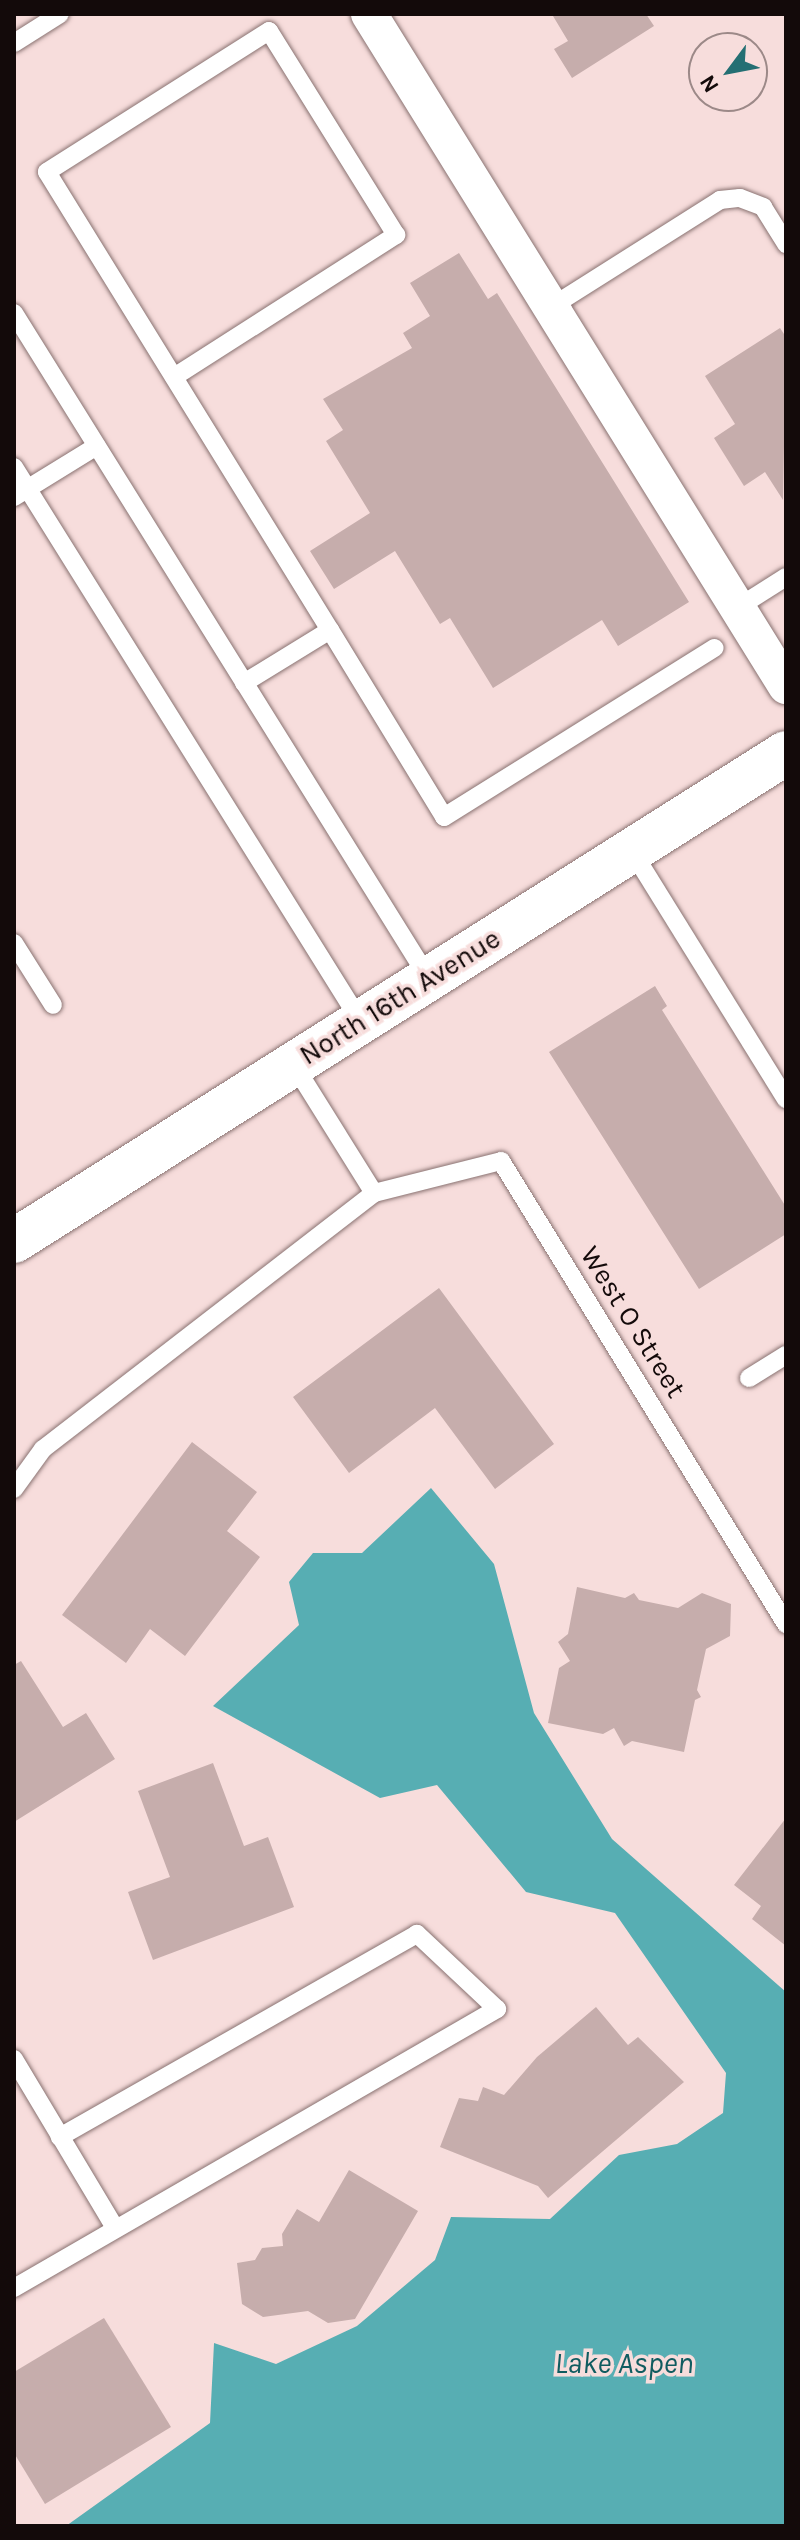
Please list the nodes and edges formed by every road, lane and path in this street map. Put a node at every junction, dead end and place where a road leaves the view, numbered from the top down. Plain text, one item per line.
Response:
1 (60, 14) edge
2 (369, 14) edge
3 (14, 43) edge
4 (786, 244) edge
5 (551, 307) junction
6 (14, 313) edge
7 (174, 377) junction
8 (97, 446) junction
9 (14, 467) edge
10 (21, 493) edge
11 (786, 577) edge
12 (737, 608) junction
13 (330, 630) junction
14 (714, 648) dead end
15 (244, 683) junction
16 (786, 686) edge
17 (786, 753) edge
18 (632, 851) junction
19 (14, 943) edge
20 (429, 979) junction
21 (53, 1005) dead end
22 (361, 1022) junction
23 (294, 1065) junction
24 (786, 1099) edge
25 (374, 1193) junction
26 (14, 1241) edge
27 (786, 1355) edge
28 (749, 1378) dead end
29 (14, 1489) edge
30 (786, 1624) edge
31 (14, 2059) edge
32 (60, 2137) junction
33 (115, 2228) junction
34 (14, 2288) edge

1 - 3 lane
2 - 5 street
4 - 5 lane
5 - 12 street
6 - 8 lane
7 - 7 lane
7 - 13 lane
8 - 10 lane
8 - 15 lane
9 - 10 lane
10 - 22 lane
11 - 12 lane
12 - 16 street
13 - 14 lane
13 - 15 lane
15 - 20 lane
17 - 18 main road, North 16th Avenue
18 - 20 main road, North 16th Avenue
18 - 24 lane
19 - 21 lane
20 - 22 main road, North 16th Avenue
22 - 23 main road, North 16th Avenue
23 - 25 lane
23 - 26 main road, North 16th Avenue
25 - 29 lane
25 - 30 lane, West O Street
27 - 28 lane
31 - 32 lane
32 - 33 lane
32 - 33 lane
33 - 34 lane

